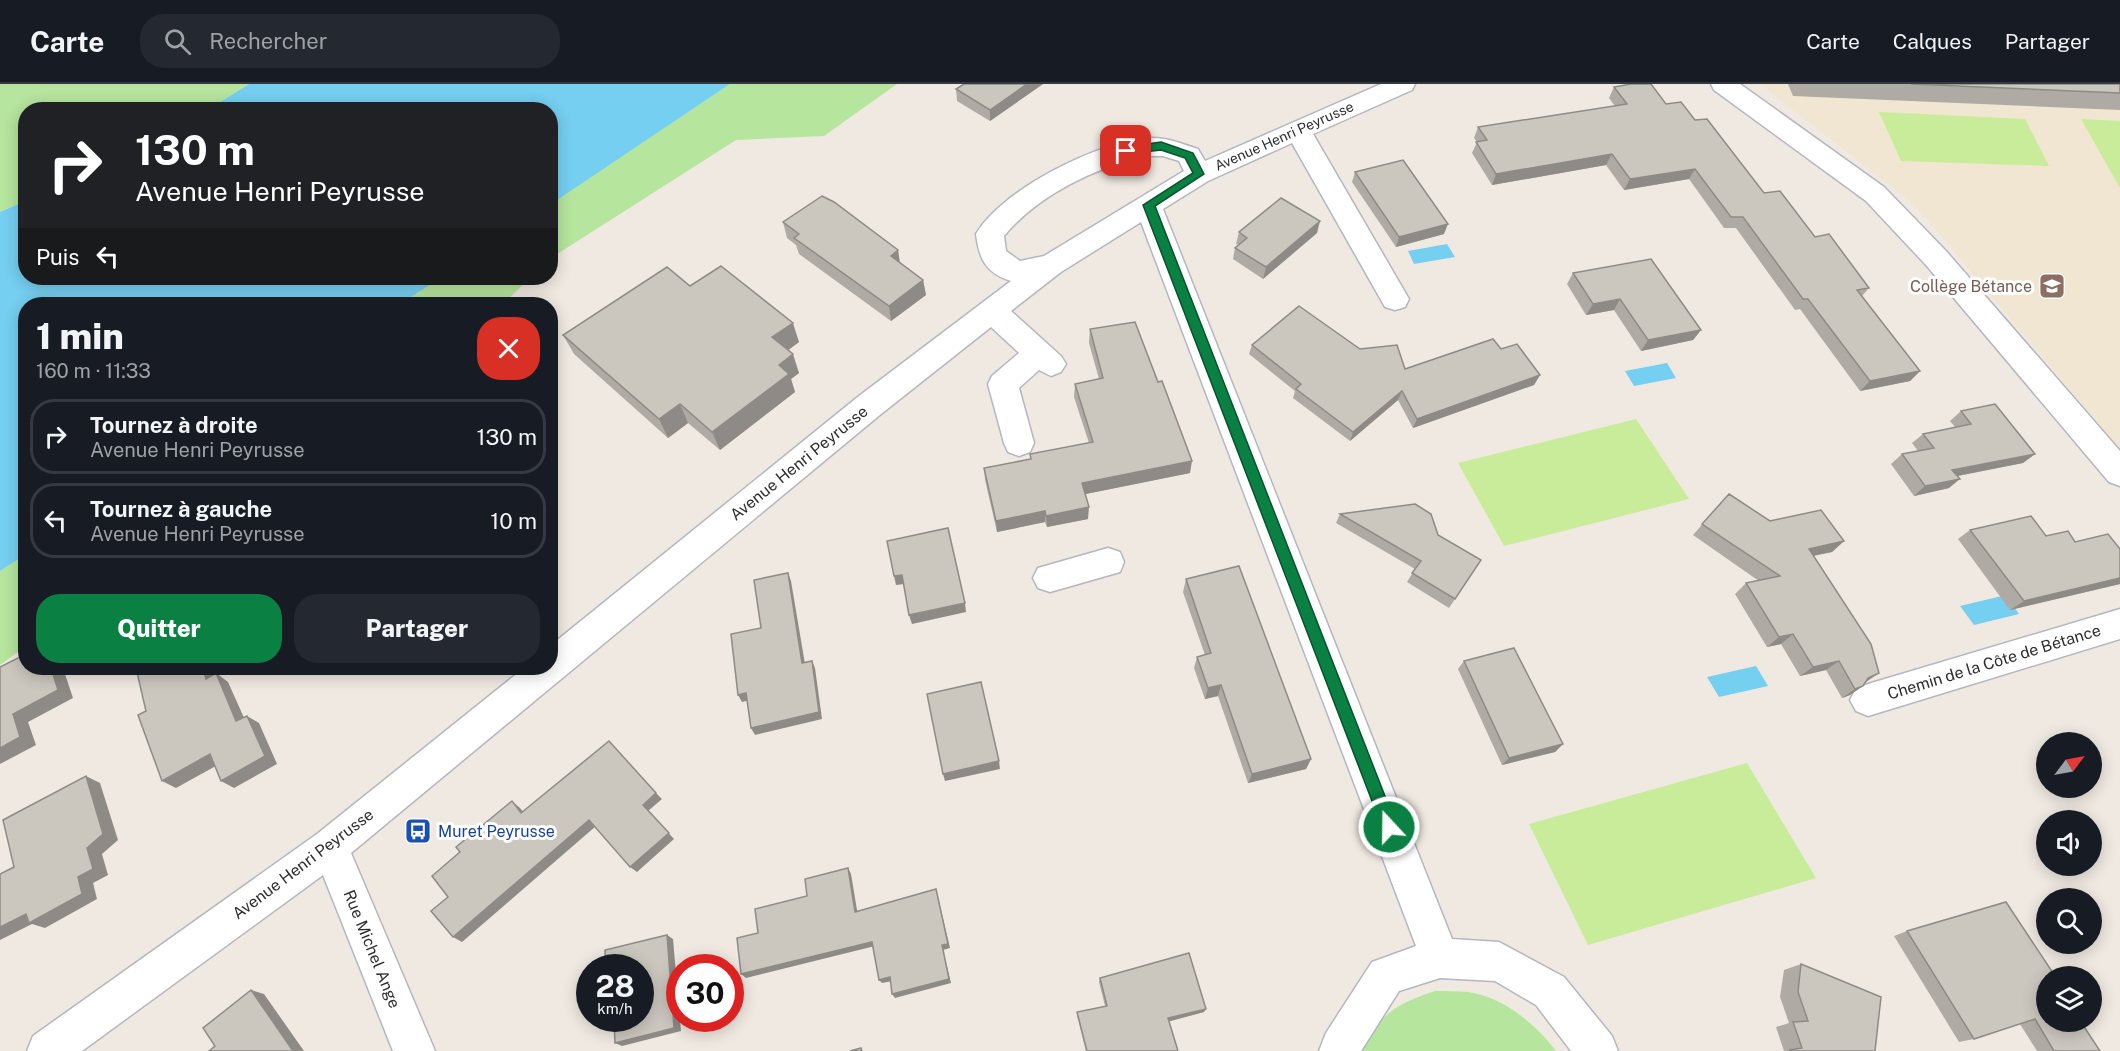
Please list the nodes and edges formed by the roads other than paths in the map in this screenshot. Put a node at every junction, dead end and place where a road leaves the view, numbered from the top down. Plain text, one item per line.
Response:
1 (1403, 84) edge
2 (1723, 84) edge
3 (1298, 130) junction
4 (1199, 174) junction
5 (1148, 205) junction
6 (1051, 265) junction
7 (1395, 299) dead end
8 (992, 311) junction
9 (1019, 443) dead end
10 (2120, 473) edge
11 (1108, 562) dead end
12 (1050, 578) dead end
13 (2120, 624) edge
14 (558, 660) edge
15 (540, 675) edge
16 (1868, 700) edge
17 (330, 847) junction
18 (1440, 958) junction
19 (48, 1051) edge
20 (414, 1051) edge
21 (1340, 1051) edge
22 (1597, 1051) edge

1 - 3 street, Avenue Henri Peyrusse
2 - 10 street
3 - 4 street, Avenue Henri Peyrusse
3 - 7 street
4 - 5 street, Avenue Henri Peyrusse
4 - 6 street, Avenue Henri Peyrusse
5 - 6 street, Avenue Henri Peyrusse
5 - 18 street
6 - 8 street, Avenue Henri Peyrusse
8 - 9 street
8 - 14 street, Avenue Henri Peyrusse
11 - 12 street
13 - 16 street, Chemin de la Côte de Bétance
15 - 17 street, Avenue Henri Peyrusse
17 - 19 street, Avenue Henri Peyrusse
17 - 20 street, Rue Michel Ange
18 - 21 street
18 - 22 street

